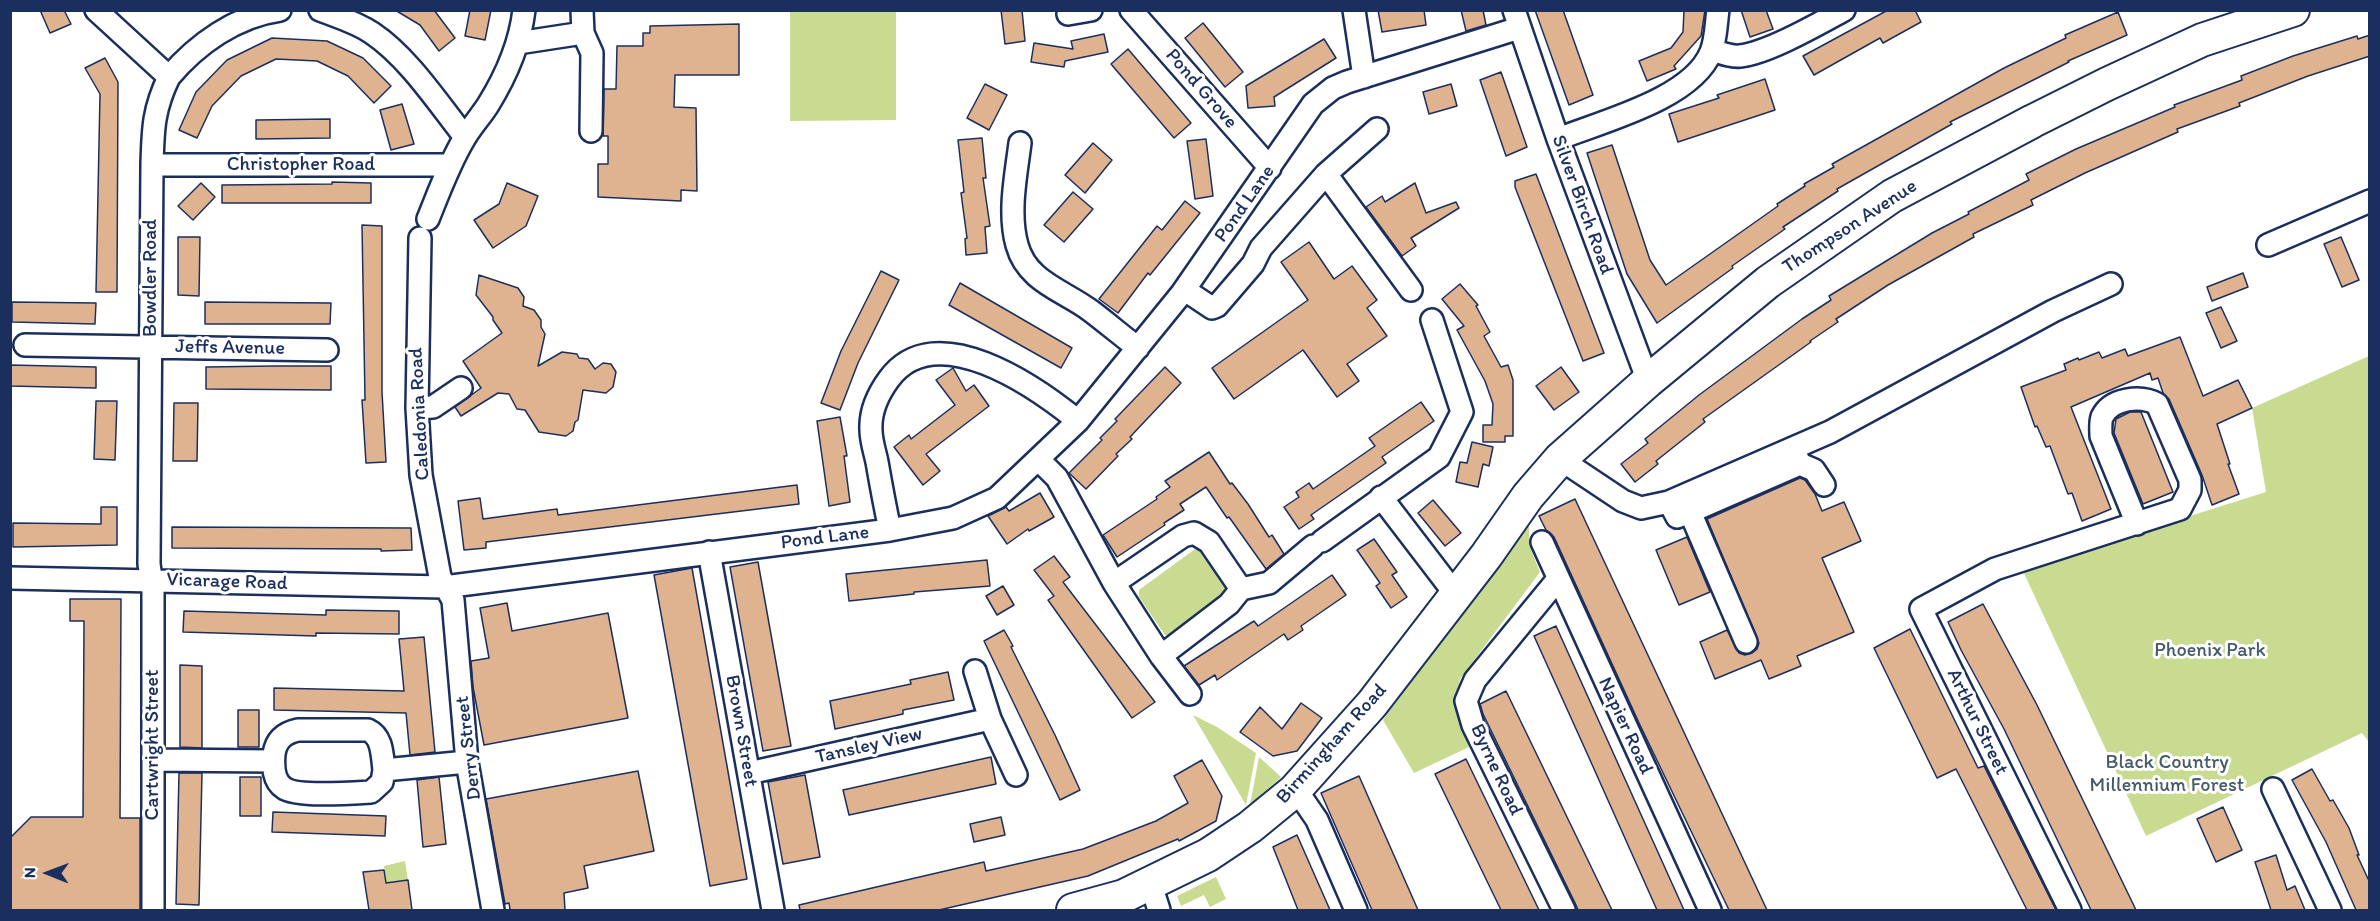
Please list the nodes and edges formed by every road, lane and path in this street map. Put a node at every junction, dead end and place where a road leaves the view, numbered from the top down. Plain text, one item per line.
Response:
1 (96, 10) edge
2 (279, 10) edge
3 (320, 10) edge
4 (524, 10) edge
5 (582, 10) edge
6 (1091, 10) edge
7 (1131, 10) edge
8 (1354, 10) edge
9 (1718, 10) edge
10 (1844, 10) edge
11 (2293, 10) edge
12 (1068, 14) dead end
13 (1517, 19) edge
14 (583, 33) junction
15 (518, 43) junction
16 (1712, 50) junction
17 (170, 77) junction
18 (1364, 77) junction
19 (1377, 129) dead end
20 (591, 131) dead end
21 (465, 137) junction
22 (1557, 139) junction
23 (1020, 143) dead end
24 (152, 165) junction
25 (450, 165) junction
26 (1270, 168) junction
27 (1326, 174) junction
28 (2370, 201) edge
29 (2268, 245) dead end
30 (2111, 284) dead end
31 (1185, 290) junction
32 (1411, 290) dead end
33 (1432, 320) dead end
34 (25, 345) dead end
35 (151, 346) junction
36 (1138, 348) junction
37 (327, 350) dead end
38 (1648, 381) junction
39 (460, 388) dead end
40 (417, 408) junction
41 (1078, 421) junction
42 (1796, 456) junction
43 (1560, 459) junction
44 (1039, 460) junction
45 (1824, 485) dead end
46 (1728, 486) junction
47 (1381, 497) junction
48 (1669, 502) junction
49 (1690, 512) junction
50 (2137, 524) junction
51 (890, 530) junction
52 (1542, 542) dead end
53 (709, 552) junction
54 (1486, 556) joint
55 (10, 578) edge
56 (1558, 579) junction
57 (152, 580) junction
58 (1114, 584) junction
59 (444, 587) junction
60 (1241, 589) junction
61 (1456, 594) junction
62 (1746, 642) dead end
63 (1161, 656) junction
64 (975, 671) dead end
65 (1190, 694) dead end
66 (994, 728) junction
67 (154, 760) junction
68 (273, 761) junction
69 (467, 762) junction
70 (384, 770) junction
71 (749, 772) junction
72 (1016, 775) dead end
73 (2273, 789) dead end
74 (1304, 801) dead end
75 (1155, 898) edge
76 (153, 910) edge
77 (493, 910) edge
78 (773, 910) edge
79 (1073, 910) edge
80 (1356, 910) edge
81 (1564, 910) edge
82 (1710, 910) edge
83 (2070, 910) edge
84 (2330, 910) edge

1 - 17 street
2 - 17 street, Bowdler Road
3 - 21 street
4 - 15 street, Caledonia Road
5 - 14 street
6 - 12 street
7 - 26 street, Pond Grove
8 - 18 street
9 - 16 street
10 - 16 street
11 - 38 highway, Thompson Avenue
13 - 18 street, Pond Lane
13 - 22 street, Silver Birch Road
14 - 15 street
14 - 20 street
15 - 21 street, Caledonia Road
16 - 22 street
17 - 24 street, Bowdler Road
18 - 26 street, Pond Lane
19 - 27 street
21 - 25 street, Caledonia Road
22 - 38 street, Silver Birch Road
23 - 36 street
24 - 25 street, Christopher Road
24 - 35 street, Bowdler Road
25 - 40 street, Caledonia Road
26 - 31 street, Pond Lane
27 - 31 street
27 - 32 street
28 - 29 street
30 - 42 street
31 - 36 street, Pond Lane
33 - 47 street
34 - 35 street, Jeffs Avenue
35 - 37 street, Jeffs Avenue
35 - 57 street, Bowdler Road
36 - 41 street, Pond Lane
38 - 43 highway, Thompson Avenue
39 - 40 street
40 - 59 street, Caledonia Road
41 - 44 street, Pond Lane
41 - 51 street
42 - 45 street
42 - 46 street
43 - 48 street
43 - 54 highway, Thompson Avenue
44 - 51 street, Pond Lane
44 - 58 street
46 - 48 street
46 - 49 street
47 - 60 street
47 - 61 street
48 - 49 street
49 - 62 street
50 - 50 street
50 - 83 street, Arthur Street
51 - 53 street, Pond Lane
52 - 56 street, Napier Road
53 - 59 street, Pond Lane
53 - 71 street, Brown Street
54 - 61 highway, Birmingham Road
55 - 57 street, Vicarage Road
56 - 81 street, Byrne Road
56 - 82 street, Napier Road
57 - 59 street, Vicarage Road
57 - 67 street, Cartwright Street
58 - 60 street
58 - 63 street
59 - 69 street, Derry Street
60 - 63 street
61 - 75 highway, Birmingham Road
63 - 65 street
64 - 66 street
66 - 71 street, Tansley View
66 - 72 street
67 - 68 street
67 - 76 street, Cartwright Street
68 - 70 street
68 - 70 street
69 - 70 street
69 - 77 street, Derry Street
71 - 78 street, Brown Street
73 - 84 street
74 - 80 street
75 - 79 highway, Birmingham Road

